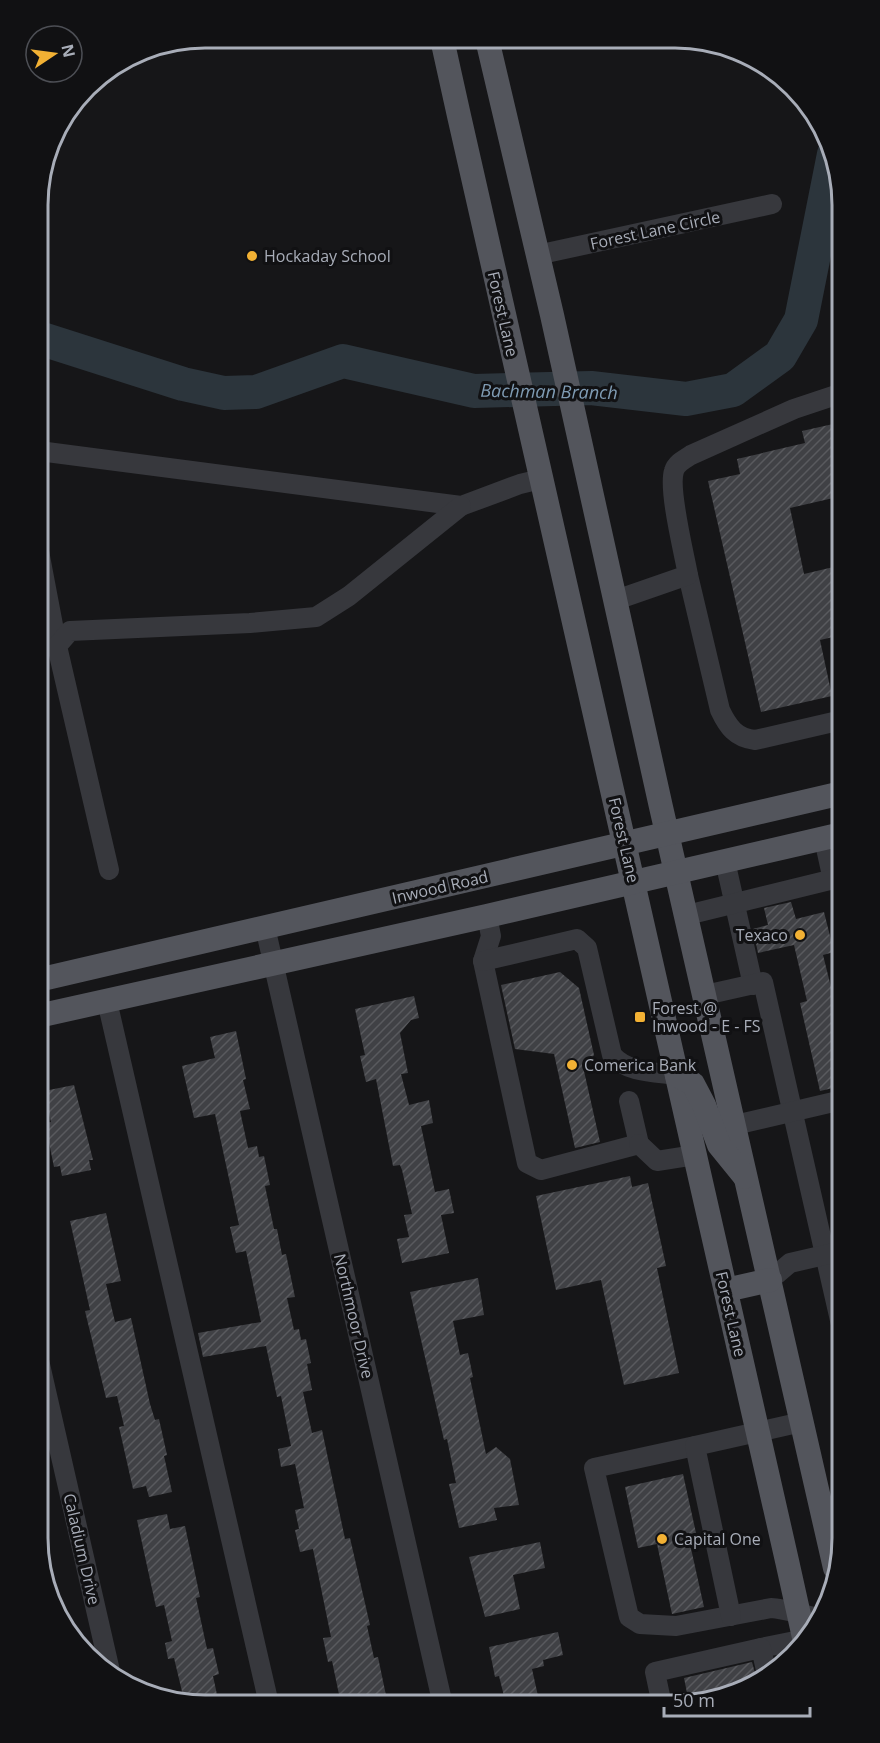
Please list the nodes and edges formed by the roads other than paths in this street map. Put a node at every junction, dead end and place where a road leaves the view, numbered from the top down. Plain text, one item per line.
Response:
1 (444, 48) edge
2 (489, 48) edge
3 (772, 204) dead end
4 (537, 255) junction
5 (832, 396) edge
6 (48, 452) edge
7 (541, 479) junction
8 (461, 506) junction
9 (688, 575) junction
10 (48, 598) edge
11 (616, 600) junction
12 (57, 646) junction
13 (832, 722) edge
14 (832, 796) edge
15 (667, 833) junction
16 (832, 836) edge
17 (625, 844) junction
18 (725, 861) junction
19 (110, 870) dead end
20 (677, 872) junction
21 (832, 879) edge
22 (634, 883) junction
23 (735, 903) junction
24 (687, 915) junction
25 (487, 916) junction
26 (265, 927) junction
27 (483, 961) junction
28 (273, 963) junction
29 (48, 978) edge
30 (753, 985) junction
31 (705, 995) junction
32 (107, 1001) junction
33 (48, 1014) edge
34 (677, 1075) junction
35 (629, 1101) dead end
36 (832, 1102) edge
37 (793, 1112) junction
38 (735, 1125) junction
39 (639, 1144) junction
40 (695, 1155) junction
41 (748, 1182) junction
42 (832, 1246) edge
43 (832, 1253) edge
44 (770, 1280) junction
45 (726, 1290) junction
46 (48, 1400) edge
47 (801, 1422) junction
48 (757, 1431) junction
49 (694, 1446) junction
50 (832, 1508) edge
51 (731, 1616) junction
52 (808, 1616) edge
53 (792, 1642) edge
54 (761, 1648) junction
55 (108, 1662) edge
56 (765, 1667) edge
57 (267, 1695) edge
58 (441, 1695) edge
59 (660, 1695) edge

1 - 7 main road, Forest Lane
2 - 4 main road
3 - 4 street, Forest Lane Circle
4 - 11 main road
5 - 9 street
6 - 8 street
7 - 8 street
7 - 17 main road, Forest Lane
8 - 12 street
9 - 11 street
9 - 13 street
10 - 12 street
11 - 15 main road
12 - 19 street
14 - 15 main road, Inwood Road
15 - 17 main road, Inwood Road
15 - 20 main road
16 - 18 main road
17 - 22 main road, Forest Lane
17 - 26 main road, Inwood Road
18 - 20 main road
18 - 23 street
20 - 22 main road
20 - 24 main road
21 - 23 street
22 - 25 main road
22 - 34 main road, Forest Lane
23 - 24 street
23 - 30 street
24 - 31 main road
25 - 27 street
25 - 28 main road
26 - 28 street, Northmoor Drive
26 - 29 main road, Inwood Road
27 - 34 street
27 - 39 street
28 - 32 main road
28 - 58 street, Northmoor Drive
30 - 31 street
30 - 37 street
31 - 38 main road
32 - 33 main road
32 - 57 street
34 - 40 main road, Forest Lane
34 - 41 main road
35 - 39 street
36 - 37 street
37 - 38 street
37 - 42 street
38 - 41 main road
39 - 40 street
40 - 45 main road, Forest Lane
41 - 44 main road
43 - 44 street
44 - 45 main road
44 - 47 main road
45 - 48 main road, Forest Lane
46 - 55 street, Caladium Drive
47 - 48 street
47 - 50 main road
48 - 49 street
48 - 52 main road, Forest Lane
49 - 51 street
49 - 51 street
51 - 52 street
53 - 54 street
54 - 56 street
54 - 59 street

